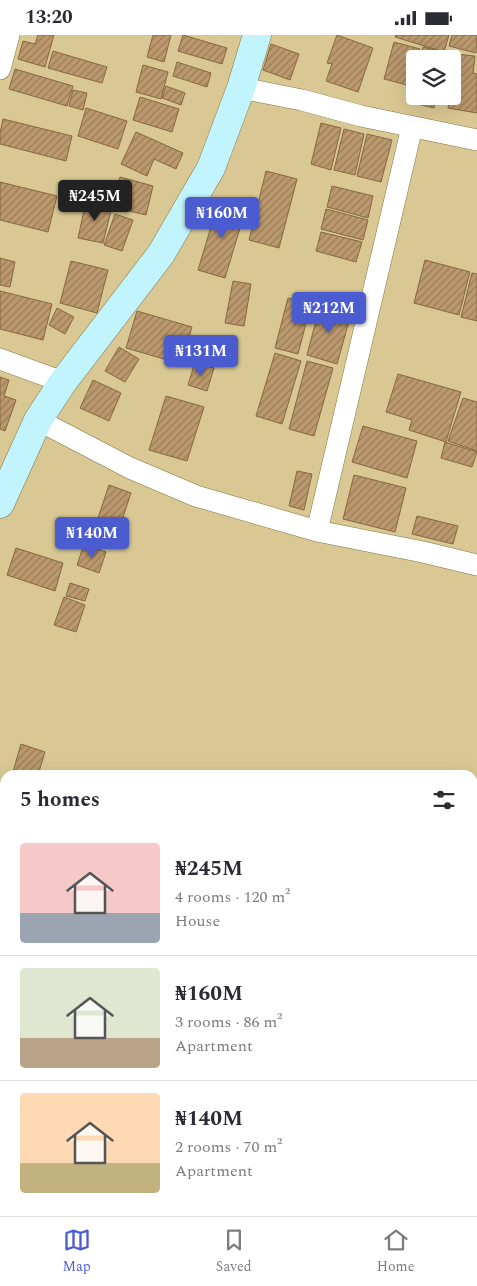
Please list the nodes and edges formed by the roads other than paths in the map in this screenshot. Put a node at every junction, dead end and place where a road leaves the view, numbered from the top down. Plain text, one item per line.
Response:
1 (9, 35) edge
2 (257, 35) edge
3 (0, 69) edge
4 (241, 88) junction
5 (412, 127) junction
6 (477, 141) edge
7 (0, 359) edge
8 (63, 382) junction
9 (38, 420) junction
10 (0, 504) edge
11 (317, 531) junction
12 (477, 565) edge

1 - 3 street
2 - 4 street
4 - 5 street
4 - 8 street
5 - 6 street
5 - 11 street
7 - 8 street
8 - 9 street
9 - 10 street
9 - 11 street
11 - 12 street

